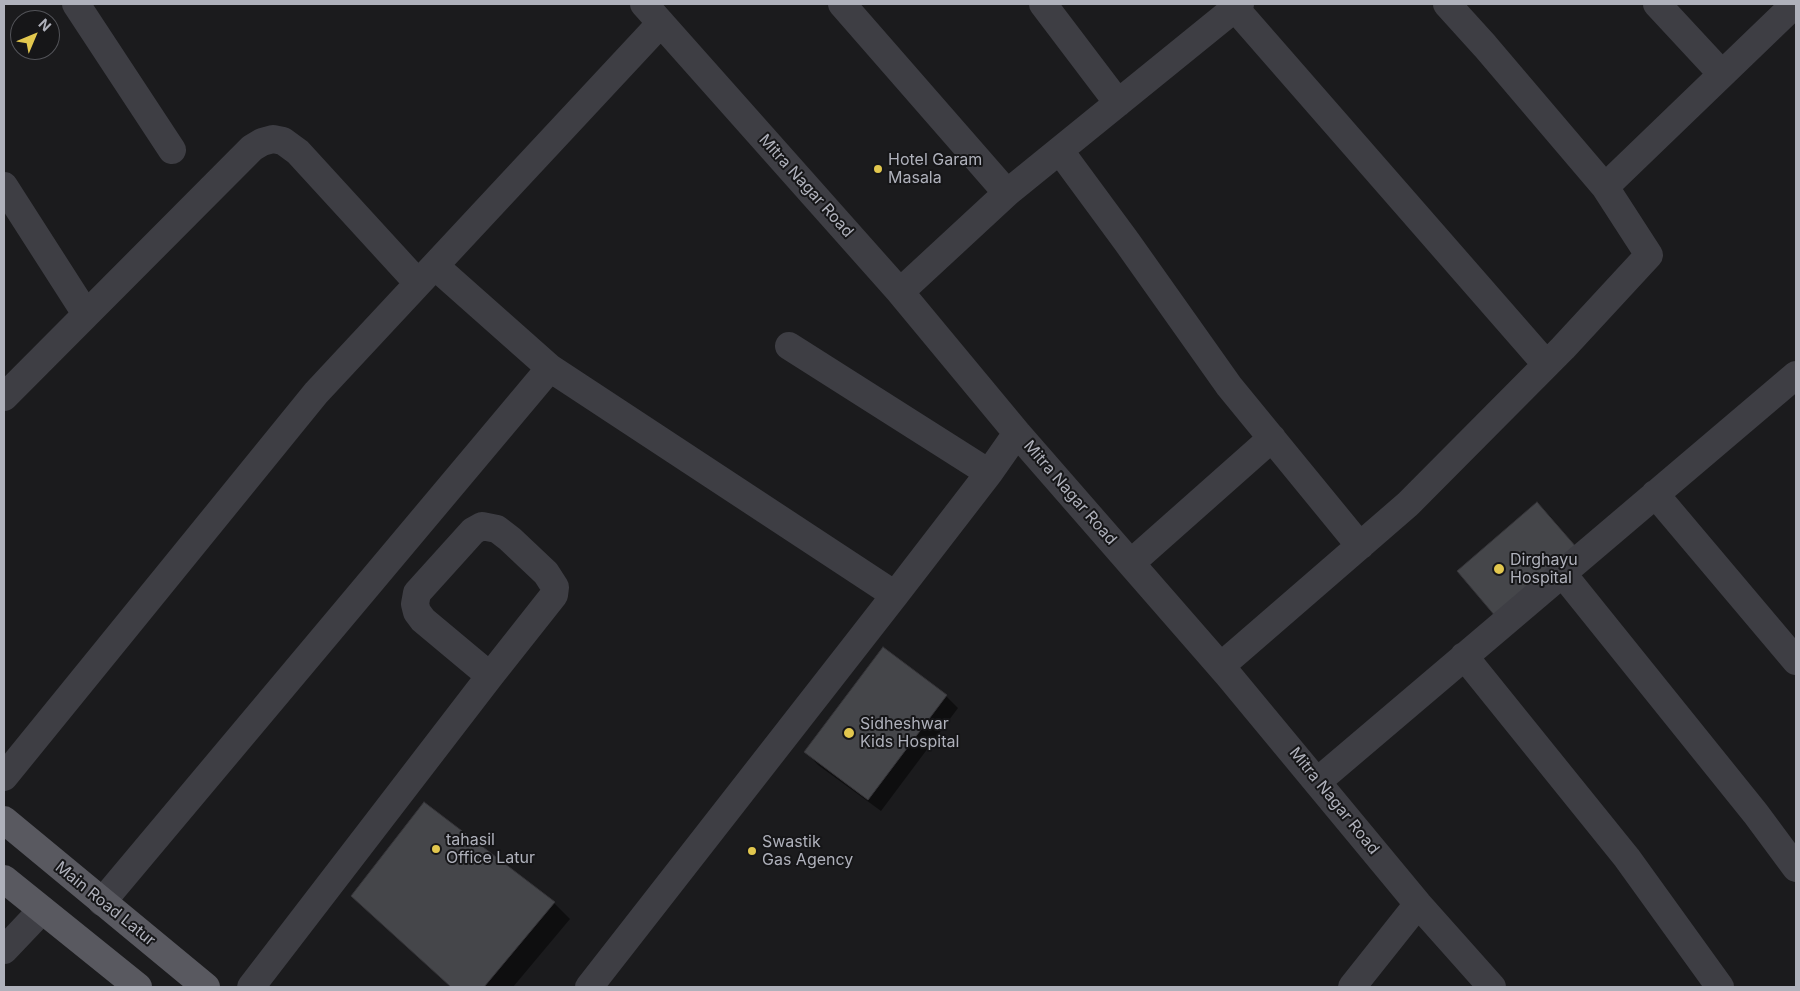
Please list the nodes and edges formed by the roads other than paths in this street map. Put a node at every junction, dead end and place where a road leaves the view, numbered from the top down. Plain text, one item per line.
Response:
1 (76, 4) edge
2 (842, 4) edge
3 (1043, 4) edge
4 (1447, 4) edge
5 (1657, 4) edge
6 (1795, 4) edge
7 (1238, 6) edge
8 (652, 13) edge
9 (1722, 74) junction
10 (1118, 103) junction
11 (172, 150) dead end
12 (1060, 151) junction
13 (4, 186) edge
14 (1605, 187) junction
15 (1007, 193) junction
16 (426, 274) junction
17 (900, 292) junction
18 (86, 314) junction
19 (789, 346) dead end
20 (1546, 364) junction
21 (550, 368) junction
22 (1796, 375) edge
23 (4, 397) edge
24 (1017, 433) junction
25 (1272, 438) junction
26 (989, 473) junction
27 (1655, 494) junction
28 (1360, 546) junction
29 (1131, 563) junction
30 (1562, 573) junction
31 (895, 596) junction
32 (1464, 656) junction
33 (1796, 661) edge
34 (1221, 666) junction
35 (490, 676) junction
36 (4, 777) edge
37 (1318, 782) junction
38 (4, 820) edge
39 (1796, 868) edge
40 (4, 879) edge
41 (102, 902) junction
42 (1418, 904) junction
43 (42, 910) junction
44 (4, 950) edge
45 (138, 987) edge
46 (206, 987) edge
47 (252, 987) edge
48 (589, 987) edge
49 (1352, 987) edge
50 (1492, 987) edge
51 (1720, 987) edge

1 - 11 street
2 - 15 street
3 - 10 street
4 - 14 street
5 - 9 street
6 - 9 street
7 - 10 street
7 - 20 street
8 - 16 street
8 - 17 street, Mitra Nagar Road
9 - 14 street
10 - 12 street
12 - 15 street
12 - 25 street
13 - 18 street
14 - 20 street
15 - 17 street
16 - 18 street
16 - 21 street
16 - 36 street
17 - 24 street, Mitra Nagar Road
18 - 23 street
19 - 26 street
20 - 28 street
21 - 31 street
21 - 41 street
22 - 27 street
24 - 26 street
24 - 29 street, Mitra Nagar Road
25 - 28 street
25 - 29 street
26 - 31 street
27 - 30 street
27 - 33 street
28 - 34 street
29 - 34 street, Mitra Nagar Road
30 - 32 street
30 - 39 street
31 - 48 street
32 - 37 street
32 - 51 street
34 - 37 street, Mitra Nagar Road
35 - 35 street
35 - 47 street
37 - 42 street, Mitra Nagar Road
38 - 41 main road, Main Road Latur
40 - 43 main road
41 - 46 main road, Main Road Latur
42 - 49 street
42 - 50 street, Mitra Nagar Road
43 - 44 street
43 - 45 main road

